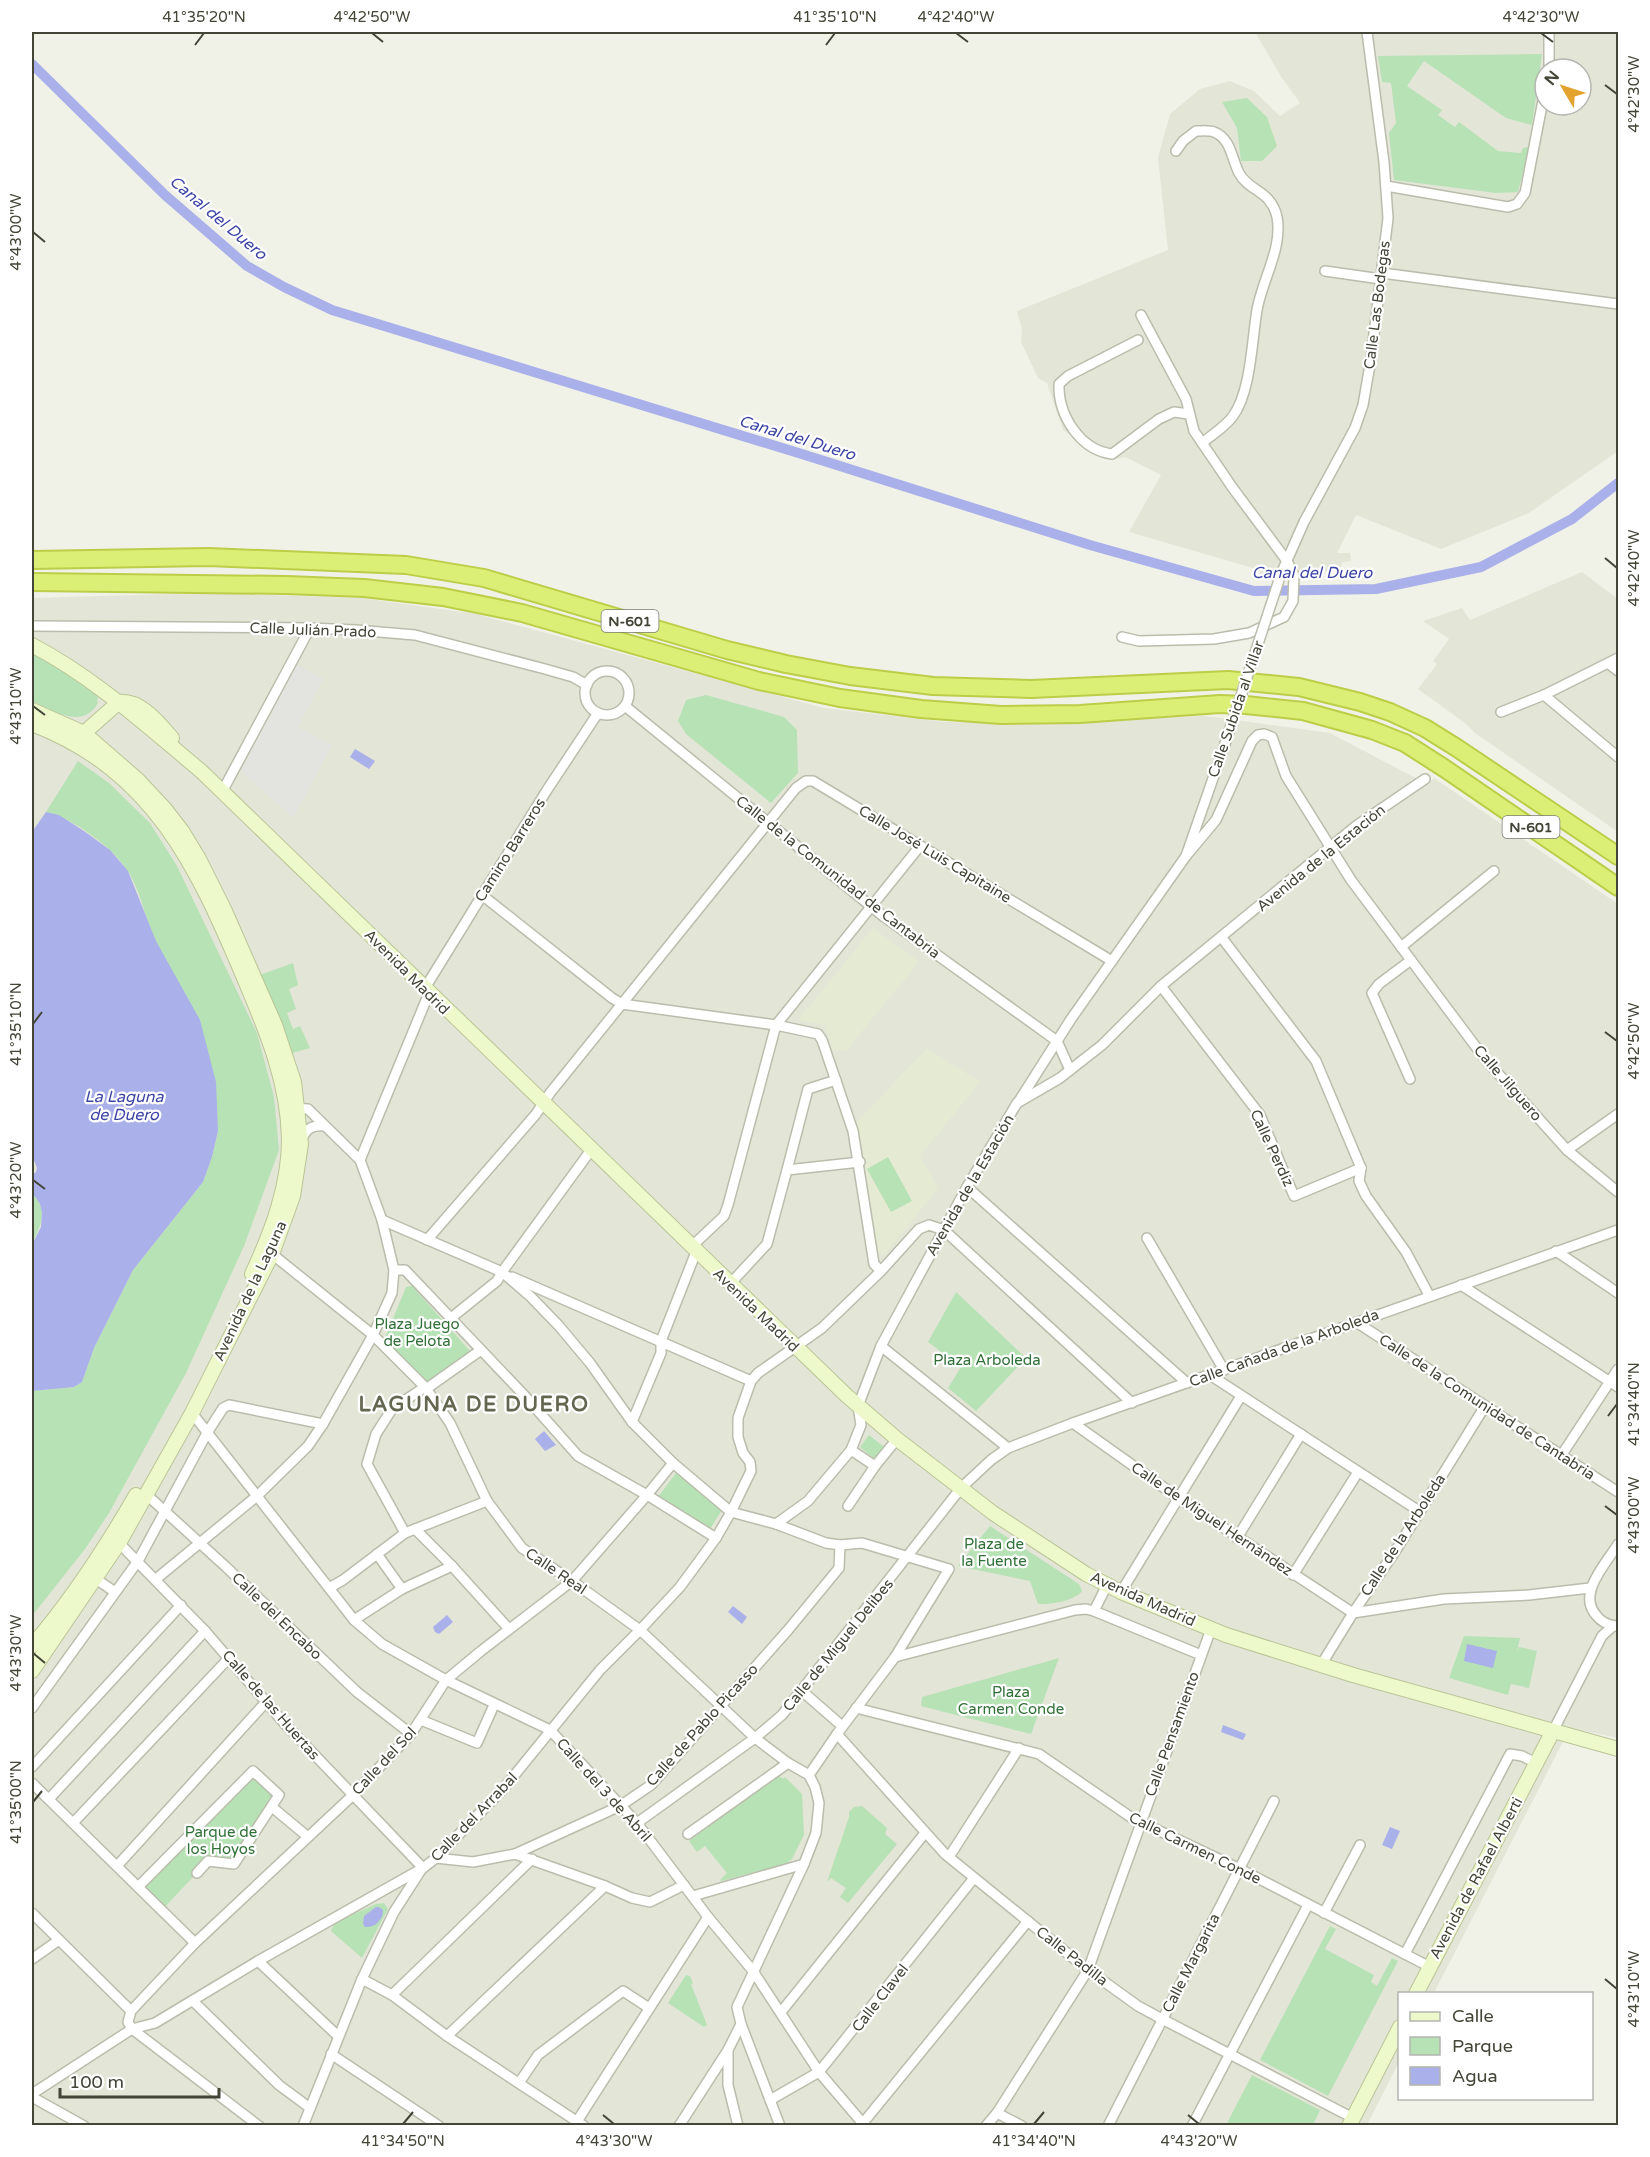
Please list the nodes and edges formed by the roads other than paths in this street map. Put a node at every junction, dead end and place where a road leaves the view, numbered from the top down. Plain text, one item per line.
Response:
1 (1367, 32) edge
2 (1549, 32) edge
3 (1549, 57) edge
4 (1540, 117) edge
5 (1176, 151) dead end
6 (1386, 186) junction
7 (1325, 271) dead end
8 (1382, 276) junction
9 (1618, 304) edge
10 (1141, 315) dead end
11 (1138, 340) dead end
12 (1189, 414) junction
13 (1202, 443) junction
14 (32, 560) edge
15 (1287, 561) junction
16 (32, 582) edge
17 (32, 626) edge
18 (310, 628) junction
19 (1122, 637) dead end
20 (32, 645) edge
21 (1618, 658) edge
22 (1609, 664) junction
23 (1618, 671) edge
24 (587, 685) junction
25 (1544, 695) junction
26 (119, 702) junction
27 (625, 706) junction
28 (32, 710) edge
29 (1501, 712) dead end
30 (598, 713) junction
31 (32, 724) edge
32 (84, 733) junction
33 (1258, 735) joint
34 (68, 740) junction
35 (1618, 757) edge
36 (1425, 779) dead end
37 (222, 792) junction
38 (768, 824) junction
39 (920, 846) junction
40 (1330, 849) junction
41 (1186, 856) junction
42 (1618, 856) edge
43 (1494, 871) dead end
44 (1618, 887) edge
45 (482, 895) junction
46 (870, 907) junction
47 (1222, 938) junction
48 (1401, 947) junction
49 (1412, 960) junction
50 (1112, 961) junction
51 (1161, 986) junction
52 (427, 991) junction
53 (622, 1004) junction
54 (776, 1025) junction
55 (1057, 1041) junction
56 (1070, 1070) junction
57 (1410, 1079) dead end
58 (836, 1080) junction
59 (1017, 1103) junction
60 (543, 1104) junction
61 (292, 1108) junction
62 (1618, 1114) edge
63 (325, 1126) junction
64 (301, 1141) junction
65 (591, 1150) junction
66 (1567, 1150) junction
67 (360, 1160) junction
68 (860, 1162) junction
69 (1361, 1168) junction
70 (787, 1170) junction
71 (966, 1187) junction
72 (1618, 1192) edge
73 (382, 1220) junction
74 (944, 1230) junction
75 (1618, 1230) edge
76 (1147, 1238) dead end
77 (427, 1240) junction
78 (694, 1249) junction
79 (1556, 1251) junction
80 (272, 1254) junction
81 (393, 1270) junction
82 (881, 1271) junction
83 (502, 1272) junction
84 (730, 1284) junction
85 (1461, 1285) junction
86 (537, 1288) junction
87 (1618, 1293) edge
88 (1429, 1295) junction
89 (531, 1298) junction
90 (451, 1318) junction
91 (1356, 1322) junction
92 (373, 1335) junction
93 (661, 1341) junction
94 (881, 1346) junction
95 (796, 1348) junction
96 (481, 1350) junction
97 (1618, 1369) edge
98 (1224, 1370) junction
99 (1210, 1375) junction
100 (751, 1381) junction
101 (1187, 1383) junction
102 (1614, 1385) edge
103 (426, 1388) junction
104 (1241, 1396) junction
105 (1132, 1403) junction
106 (1485, 1406) junction
107 (858, 1407) junction
108 (192, 1413) junction
109 (632, 1422) junction
110 (1073, 1423) junction
111 (323, 1424) junction
112 (207, 1433) junction
113 (1301, 1434) junction
114 (897, 1439) junction
115 (1008, 1448) junction
116 (851, 1450) junction
117 (1562, 1456) junction
118 (674, 1463) junction
119 (875, 1466) junction
120 (1358, 1472) junction
121 (961, 1488) junction
122 (1618, 1492) edge
123 (147, 1495) junction
124 (647, 1495) junction
125 (257, 1496) junction
126 (1179, 1500) junction
127 (487, 1501) junction
128 (848, 1506) dead end
129 (1419, 1511) junction
130 (165, 1512) junction
131 (731, 1512) junction
132 (776, 1524) junction
133 (415, 1528) junction
134 (405, 1533) junction
135 (716, 1538) junction
136 (1238, 1538) junction
137 (119, 1543) junction
138 (201, 1544) junction
139 (1618, 1544) edge
140 (840, 1545) junction
141 (377, 1554) junction
142 (909, 1556) junction
143 (138, 1561) junction
144 (452, 1566) junction
145 (1293, 1575) junction
146 (96, 1579) junction
147 (156, 1579) junction
148 (572, 1581) junction
149 (1107, 1586) junction
150 (329, 1588) junction
151 (402, 1589) junction
152 (115, 1592) junction
153 (1121, 1592) junction
154 (1590, 1592) junction
155 (181, 1605) junction
156 (1094, 1611) junction
157 (1353, 1613) junction
158 (354, 1620) junction
159 (1602, 1622) junction
160 (1616, 1626) edge
161 (509, 1629) junction
162 (1211, 1629) junction
163 (205, 1630) junction
164 (640, 1630) junction
165 (1602, 1636) junction
166 (32, 1646) edge
167 (1201, 1655) junction
168 (895, 1657) junction
169 (229, 1658) junction
170 (1321, 1665) junction
171 (32, 1671) edge
172 (446, 1680) junction
173 (802, 1691) junction
174 (266, 1702) junction
175 (494, 1705) junction
176 (720, 1706) junction
177 (32, 1708) edge
178 (856, 1708) junction
179 (421, 1720) junction
180 (550, 1730) junction
181 (840, 1730) junction
182 (1553, 1731) junction
183 (411, 1734) junction
184 (755, 1738) junction
185 (1019, 1748) junction
186 (1618, 1749) edge
187 (788, 1763) junction
188 (1536, 1763) junction
189 (32, 1767) edge
190 (809, 1775) junction
191 (32, 1783) edge
192 (353, 1795) junction
193 (49, 1799) junction
194 (1274, 1801) dead end
195 (620, 1806) junction
196 (272, 1807) junction
197 (1140, 1822) junction
198 (73, 1823) junction
199 (637, 1823) junction
200 (925, 1833) junction
201 (688, 1834) dead end
202 (308, 1837) junction
203 (1360, 1845) dead end
204 (515, 1854) junction
205 (949, 1857) junction
206 (436, 1858) junction
207 (532, 1859) junction
208 (804, 1864) junction
209 (117, 1866) junction
210 (423, 1868) junction
211 (1240, 1869) junction
212 (197, 1873) dead end
213 (974, 1878) junction
214 (684, 1885) junction
215 (605, 1886) junction
216 (138, 1887) junction
217 (389, 1888) junction
218 (693, 1896) junction
219 (398, 1905) junction
220 (1308, 1905) junction
221 (32, 1913) edge
222 (1324, 1913) junction
223 (708, 1917) junction
224 (1028, 1922) junction
225 (59, 1940) junction
226 (195, 1943) junction
227 (1405, 1954) junction
228 (32, 1959) edge
229 (258, 1961) junction
230 (1430, 1967) junction
231 (1088, 1970) junction
232 (753, 1971) junction
233 (363, 1979) junction
234 (1417, 1992) edge
235 (392, 1995) junction
236 (193, 2001) junction
237 (649, 2008) junction
238 (131, 2011) junction
239 (781, 2012) junction
240 (1162, 2019) junction
241 (741, 2024) junction
242 (132, 2029) junction
243 (1398, 2031) edge
244 (338, 2036) junction
245 (447, 2036) junction
246 (728, 2050) junction
247 (331, 2054) junction
248 (1229, 2055) junction
249 (819, 2072) junction
250 (519, 2083) junction
251 (32, 2095) edge
252 (770, 2100) junction
253 (310, 2108) junction
254 (997, 2113) junction
255 (1351, 2122) edge
256 (578, 2124) edge
257 (864, 2124) edge
258 (84, 2126) edge
259 (259, 2126) edge
260 (303, 2126) edge
261 (439, 2126) edge
262 (679, 2126) edge
263 (738, 2126) edge
264 (780, 2126) edge
265 (986, 2126) edge
266 (1022, 2126) edge
267 (1108, 2126) edge
268 (1192, 2126) edge

1 - 6 street, Calle Las Bodegas
2 - 3 street
4 - 6 street
5 - 13 street
6 - 8 street, Calle Las Bodegas
7 - 8 street
8 - 9 street
8 - 15 street, Calle Las Bodegas
10 - 12 street
11 - 12 street
12 - 13 street
13 - 15 street
14 - 42 highway, N-601
15 - 19 street
15 - 41 street, Calle Subida al Villar, bridge
16 - 44 highway, N-601
17 - 18 street, Calle Julián Prado
18 - 24 street, Calle Julián Prado
18 - 37 street
20 - 26 street
21 - 22 street
22 - 23 street
22 - 25 street
24 - 27 street
24 - 30 street
25 - 29 street
25 - 35 street
26 - 32 street
26 - 37 street, Avenida Madrid
27 - 30 street
27 - 38 street, Calle de la Comunidad de Cantabria
28 - 32 street, Avenida de la Laguna
30 - 45 street, Camino Barreros
31 - 34 street, Avenida de la Laguna
32 - 34 street
32 - 61 street, Avenida de la Laguna
33 - 40 street, Calle Jilguero
33 - 41 street, Calle Subida al Villar
34 - 61 street, Avenida de la Laguna
36 - 40 street, Avenida de la Estación
37 - 52 street, Avenida Madrid
38 - 39 street, Calle José Luis Capitaine
38 - 46 street, Calle de la Comunidad de Cantabria
38 - 53 street, Calle José Luis Capitaine
39 - 46 street
39 - 50 street, Calle José Luis Capitaine
40 - 47 street, Avenida de la Estación
40 - 48 street, Calle Jilguero
41 - 50 street, Calle Subida al Villar
43 - 48 street
45 - 52 street, Camino Barreros
45 - 53 street
46 - 54 street
46 - 55 street, Calle de la Comunidad de Cantabria
47 - 51 street, Avenida de la Estación
47 - 69 street
48 - 49 street, Calle Jilguero
49 - 57 street
49 - 66 street, Calle Jilguero
50 - 55 street, Calle Subida al Villar
51 - 56 street, Avenida de la Estación
51 - 69 street, Calle Perdíz
52 - 60 street, Avenida Madrid
52 - 67 street, Camino Barreros
53 - 54 street
53 - 60 street, Calle José Luis Capitaine
54 - 58 street
54 - 78 street
55 - 56 street
55 - 59 street, Calle Subida al Villar
56 - 59 street, Avenida de la Estación
58 - 68 street
58 - 70 street
59 - 71 street, Avenida de la Estación
60 - 65 street, Avenida Madrid
60 - 77 street, Calle José Luis Capitaine
61 - 63 street
61 - 64 street, Avenida de la Laguna
61 - 166 street, Avenida de la Laguna
62 - 66 street
63 - 64 street
63 - 67 street
64 - 80 street, Avenida de la Laguna
65 - 78 street, Avenida Madrid
65 - 83 street
66 - 72 street, Calle Jilguero
67 - 73 street
68 - 70 street
68 - 82 street
69 - 88 street
70 - 84 street
71 - 74 street, Avenida de la Estación
71 - 101 street
73 - 77 street
73 - 81 street
74 - 82 street
74 - 94 street, Avenida de la Estación
74 - 105 street
75 - 79 street, Calle Cañada de la Arboleda
76 - 98 street
77 - 83 street
78 - 84 street, Avenida Madrid
78 - 93 street
79 - 85 street, Calle Cañada de la Arboleda
79 - 87 street
80 - 92 street, Calle Real
80 - 108 street, Avenida de la Laguna
81 - 90 street
81 - 92 street
82 - 95 street
83 - 86 street
83 - 89 street
83 - 90 street
84 - 95 street, Avenida Madrid
85 - 88 street, Calle Cañada de la Arboleda
85 - 102 street
86 - 89 street
86 - 93 street
88 - 91 street, Calle Cañada de la Arboleda
89 - 109 street
90 - 96 street
91 - 98 street, Calle Cañada de la Arboleda
91 - 106 street, Calle de la Comunidad de Cantabria
92 - 103 street, Calle Real
92 - 111 street
93 - 100 street
93 - 109 street
94 - 107 street, Avenida de la Estación
94 - 115 street
95 - 100 street
95 - 107 street, Avenida Madrid
96 - 103 street
96 - 124 street
97 - 102 street
98 - 99 street, Calle Cañada de la Arboleda
99 - 101 street, Calle Cañada de la Arboleda
99 - 104 street
100 - 131 street, Calle del Arrabal
101 - 105 street, Calle Cañada de la Arboleda
102 - 117 street
103 - 127 street, Calle Real
103 - 134 street
104 - 113 street
104 - 126 street
105 - 110 street, Calle Cañada de la Arboleda
106 - 117 street, Calle de la Comunidad de Cantabria
106 - 129 street, Calle de la Arboleda
107 - 114 street, Avenida Madrid
107 - 116 street, Avenida de la Estación
108 - 112 street, Calle del 3 de Abril
108 - 123 street, Avenida de la Laguna
109 - 118 street
110 - 115 street, Calle Cañada de la Arboleda
110 - 126 street, Calle de Miguel Hernández
111 - 112 street
111 - 125 street
112 - 125 street, Calle del 3 de Abril
112 - 130 street
113 - 120 street
113 - 136 street
114 - 119 street
114 - 121 street, Avenida Madrid
115 - 121 street, Calle Cañada de la Arboleda
116 - 119 street
116 - 132 street, Avenida de la Estación
117 - 122 street, Calle de la Comunidad de Cantabria
118 - 124 street, Calle del Sol
118 - 131 street
119 - 128 street
120 - 129 street
120 - 145 street
121 - 142 street, Calle de Miguel Delibes
121 - 149 street, Avenida Madrid
123 - 130 street, Calle del Encabo
123 - 137 street, Avenida de la Laguna
124 - 135 street
124 - 148 street, Calle del Sol
125 - 138 street
125 - 150 street, Calle del 3 de Abril
126 - 136 street, Calle de Miguel Hernández
126 - 153 street
127 - 133 street
127 - 148 street, Calle Real
129 - 157 street, Calle de la Arboleda
130 - 138 street, Calle del Encabo
130 - 143 street
131 - 132 street
131 - 135 street, Calle del Arrabal
132 - 140 street
133 - 134 street
133 - 144 street
134 - 141 street
135 - 164 street, Calle del Arrabal
136 - 145 street, Calle de Miguel Hernández
137 - 143 street, Calle de las Huertas
137 - 146 street, Avenida de la Laguna
138 - 147 street
138 - 183 street, Calle del Encabo
139 - 154 street
140 - 142 street
140 - 176 street, Calle de Pablo Picasso
141 - 150 street
141 - 151 street
142 - 168 street
142 - 173 street, Calle de Miguel Delibes
143 - 147 street, Calle de las Huertas
143 - 152 street
144 - 151 street
144 - 161 street
145 - 157 street, Calle de Miguel Hernández
146 - 152 street
146 - 171 street, Avenida de la Laguna
147 - 155 street, Calle de las Huertas
148 - 161 street, Calle del Sol
148 - 164 street, Calle Real
149 - 153 street, Avenida Madrid
149 - 156 street
150 - 158 street, Calle del 3 de Abril
151 - 158 street
152 - 177 street
153 - 162 street, Avenida Madrid
154 - 157 street
154 - 159 street
155 - 163 street, Calle de las Huertas
155 - 189 street
156 - 167 street
156 - 168 street
157 - 170 street, Calle de la Arboleda
158 - 172 street, Calle del 3 de Abril
159 - 160 street
159 - 165 street
160 - 165 street
161 - 172 street, Calle del Sol
162 - 167 street, Calle Pensamiento
162 - 170 street, Avenida Madrid
163 - 169 street, Calle de las Huertas
163 - 193 street
164 - 176 street, Calle Real
164 - 180 street, Calle del Arrabal
165 - 182 street
167 - 197 street, Calle Pensamiento
168 - 178 street
169 - 174 street, Calle de las Huertas
169 - 198 street
170 - 182 street, Avenida Madrid
172 - 175 street, Calle del 3 de Abril
172 - 179 street, Calle del Sol
173 - 181 street, Calle Padilla
173 - 184 street, Calle de Miguel Delibes
174 - 192 street, Calle de las Huertas
174 - 209 street
175 - 179 street
175 - 180 street, Calle del 3 de Abril
176 - 184 street, Calle Real
176 - 195 street, Calle de Pablo Picasso
178 - 181 street
178 - 185 street, Calle Carmen Conde
179 - 183 street, Calle del Sol
180 - 195 street, Calle del 3 de Abril
180 - 206 street, Calle del Arrabal
181 - 190 street
181 - 200 street, Calle Padilla
182 - 186 street, Avenida Madrid
182 - 188 street, Avenida de Rafael Alberti
183 - 192 street, Calle del Sol
184 - 187 street, Calle Real
184 - 199 street, Calle de Miguel Delibes
185 - 197 street, Calle Carmen Conde
185 - 205 street
187 - 190 street, Calle Real
187 - 201 street
188 - 227 street, Avenida de Rafael Alberti
188 - 230 street, Avenida de Rafael Alberti
190 - 208 street
191 - 193 street
192 - 202 street, Calle del Sol
192 - 210 street, Calle de las Huertas
193 - 198 street
194 - 211 street, Calle Margarita
195 - 199 street, Calle del 3 de Abril
195 - 204 street, Calle de Pablo Picasso
196 - 202 street
196 - 212 street
196 - 216 street
197 - 211 street, Calle Carmen Conde
197 - 231 street, Calle Pensamiento
198 - 209 street
199 - 214 street, Calle del 3 de Abril
200 - 205 street, Calle Padilla
200 - 239 street
202 - 226 street, Calle del Sol
203 - 222 street
204 - 206 street
204 - 207 street
205 - 213 street, Calle Padilla
206 - 210 street, Calle del Arrabal
207 - 215 street
207 - 235 street
208 - 218 street
208 - 232 street
209 - 216 street
210 - 217 street, Calle del Arrabal
210 - 219 street
211 - 220 street, Calle Carmen Conde
211 - 240 street, Calle Margarita
213 - 224 street, Calle Padilla
213 - 249 street, Calle Clavel
214 - 215 street
214 - 218 street, Calle del 3 de Abril
215 - 245 street
216 - 226 street
217 - 219 street
217 - 229 street, Calle del Arrabal
218 - 223 street, Calle del 3 de Abril
219 - 233 street
220 - 222 street, Calle Carmen Conde
220 - 248 street
221 - 225 street
222 - 227 street, Calle Carmen Conde
223 - 232 street, Calle del 3 de Abril
223 - 237 street
224 - 231 street, Calle Padilla
224 - 257 street
225 - 228 street
225 - 238 street
226 - 238 street, Calle del Sol
227 - 230 street, Calle Carmen Conde
229 - 236 street, Calle del Arrabal
229 - 244 street
230 - 234 street, Avenida de Rafael Alberti
231 - 240 street, Calle Padilla
231 - 254 street, Calle Pensamiento
232 - 239 street, Calle del 3 de Abril
232 - 241 street
233 - 235 street
233 - 244 street
235 - 245 street
236 - 242 street, Calle del Arrabal
236 - 253 street
237 - 250 street
237 - 256 street
238 - 242 street
239 - 249 street, Calle del 3 de Abril
240 - 248 street, Calle Padilla
240 - 267 street, Calle Margarita
241 - 246 street
241 - 252 street
242 - 251 street, Calle del Arrabal
242 - 259 street
243 - 255 street
244 - 247 street
245 - 250 street
246 - 262 street
246 - 263 street
247 - 253 street
247 - 261 street
248 - 255 street, Calle Padilla
248 - 268 street
249 - 252 street, Calle Clavel
249 - 257 street, Calle del 3 de Abril
250 - 256 street
251 - 258 street
252 - 264 street
253 - 260 street
254 - 265 street, Calle Pensamiento
254 - 266 street

